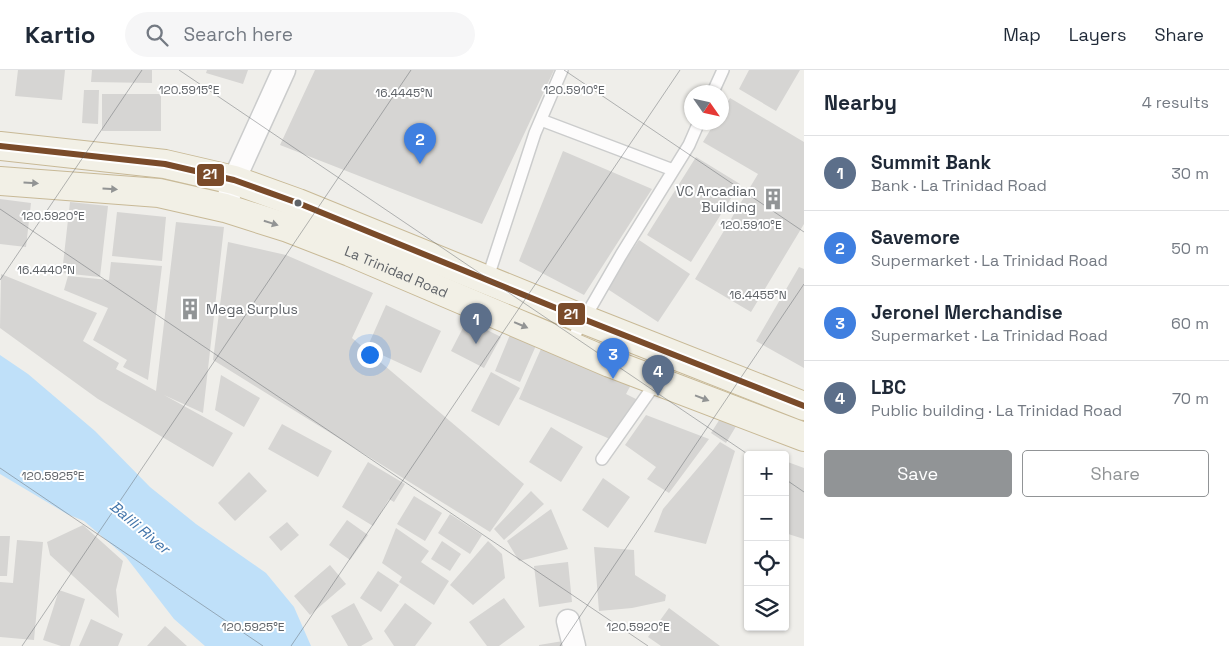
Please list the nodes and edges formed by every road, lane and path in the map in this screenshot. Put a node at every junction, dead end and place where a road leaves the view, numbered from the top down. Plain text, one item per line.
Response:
1 (284, 70) edge
2 (562, 70) edge
3 (723, 70) edge
4 (716, 85) edge
5 (541, 120) junction
6 (695, 130) edge
7 (0, 146) edge
8 (673, 170) junction
9 (234, 180) junction
10 (0, 181) edge
11 (225, 208) junction
12 (482, 293) junction
13 (583, 319) junction
14 (569, 345) junction
15 (668, 353) junction
16 (657, 381) junction
17 (799, 404) edge
18 (792, 432) edge
19 (602, 459) dead end
20 (568, 621) dead end
21 (574, 646) edge

1 - 9 street
2 - 5 lane
3 - 4 lane
5 - 8 lane
5 - 12 lane
6 - 8 lane
7 - 9 highway, La Trinidad Road
8 - 13 lane
9 - 11 street
9 - 12 highway, La Trinidad Road
10 -> 11 highway, La Trinidad Road
11 -> 12 highway, La Trinidad Road
12 - 13 highway, La Trinidad Road
12 -> 14 highway, La Trinidad Road
13 - 14 lane
13 - 15 highway, La Trinidad Road
14 - 16 highway, La Trinidad Road
15 - 16 lane
15 - 17 highway, La Trinidad Road
16 -> 18 highway, La Trinidad Road
16 - 19 lane
17 - 18 highway
20 - 21 street

